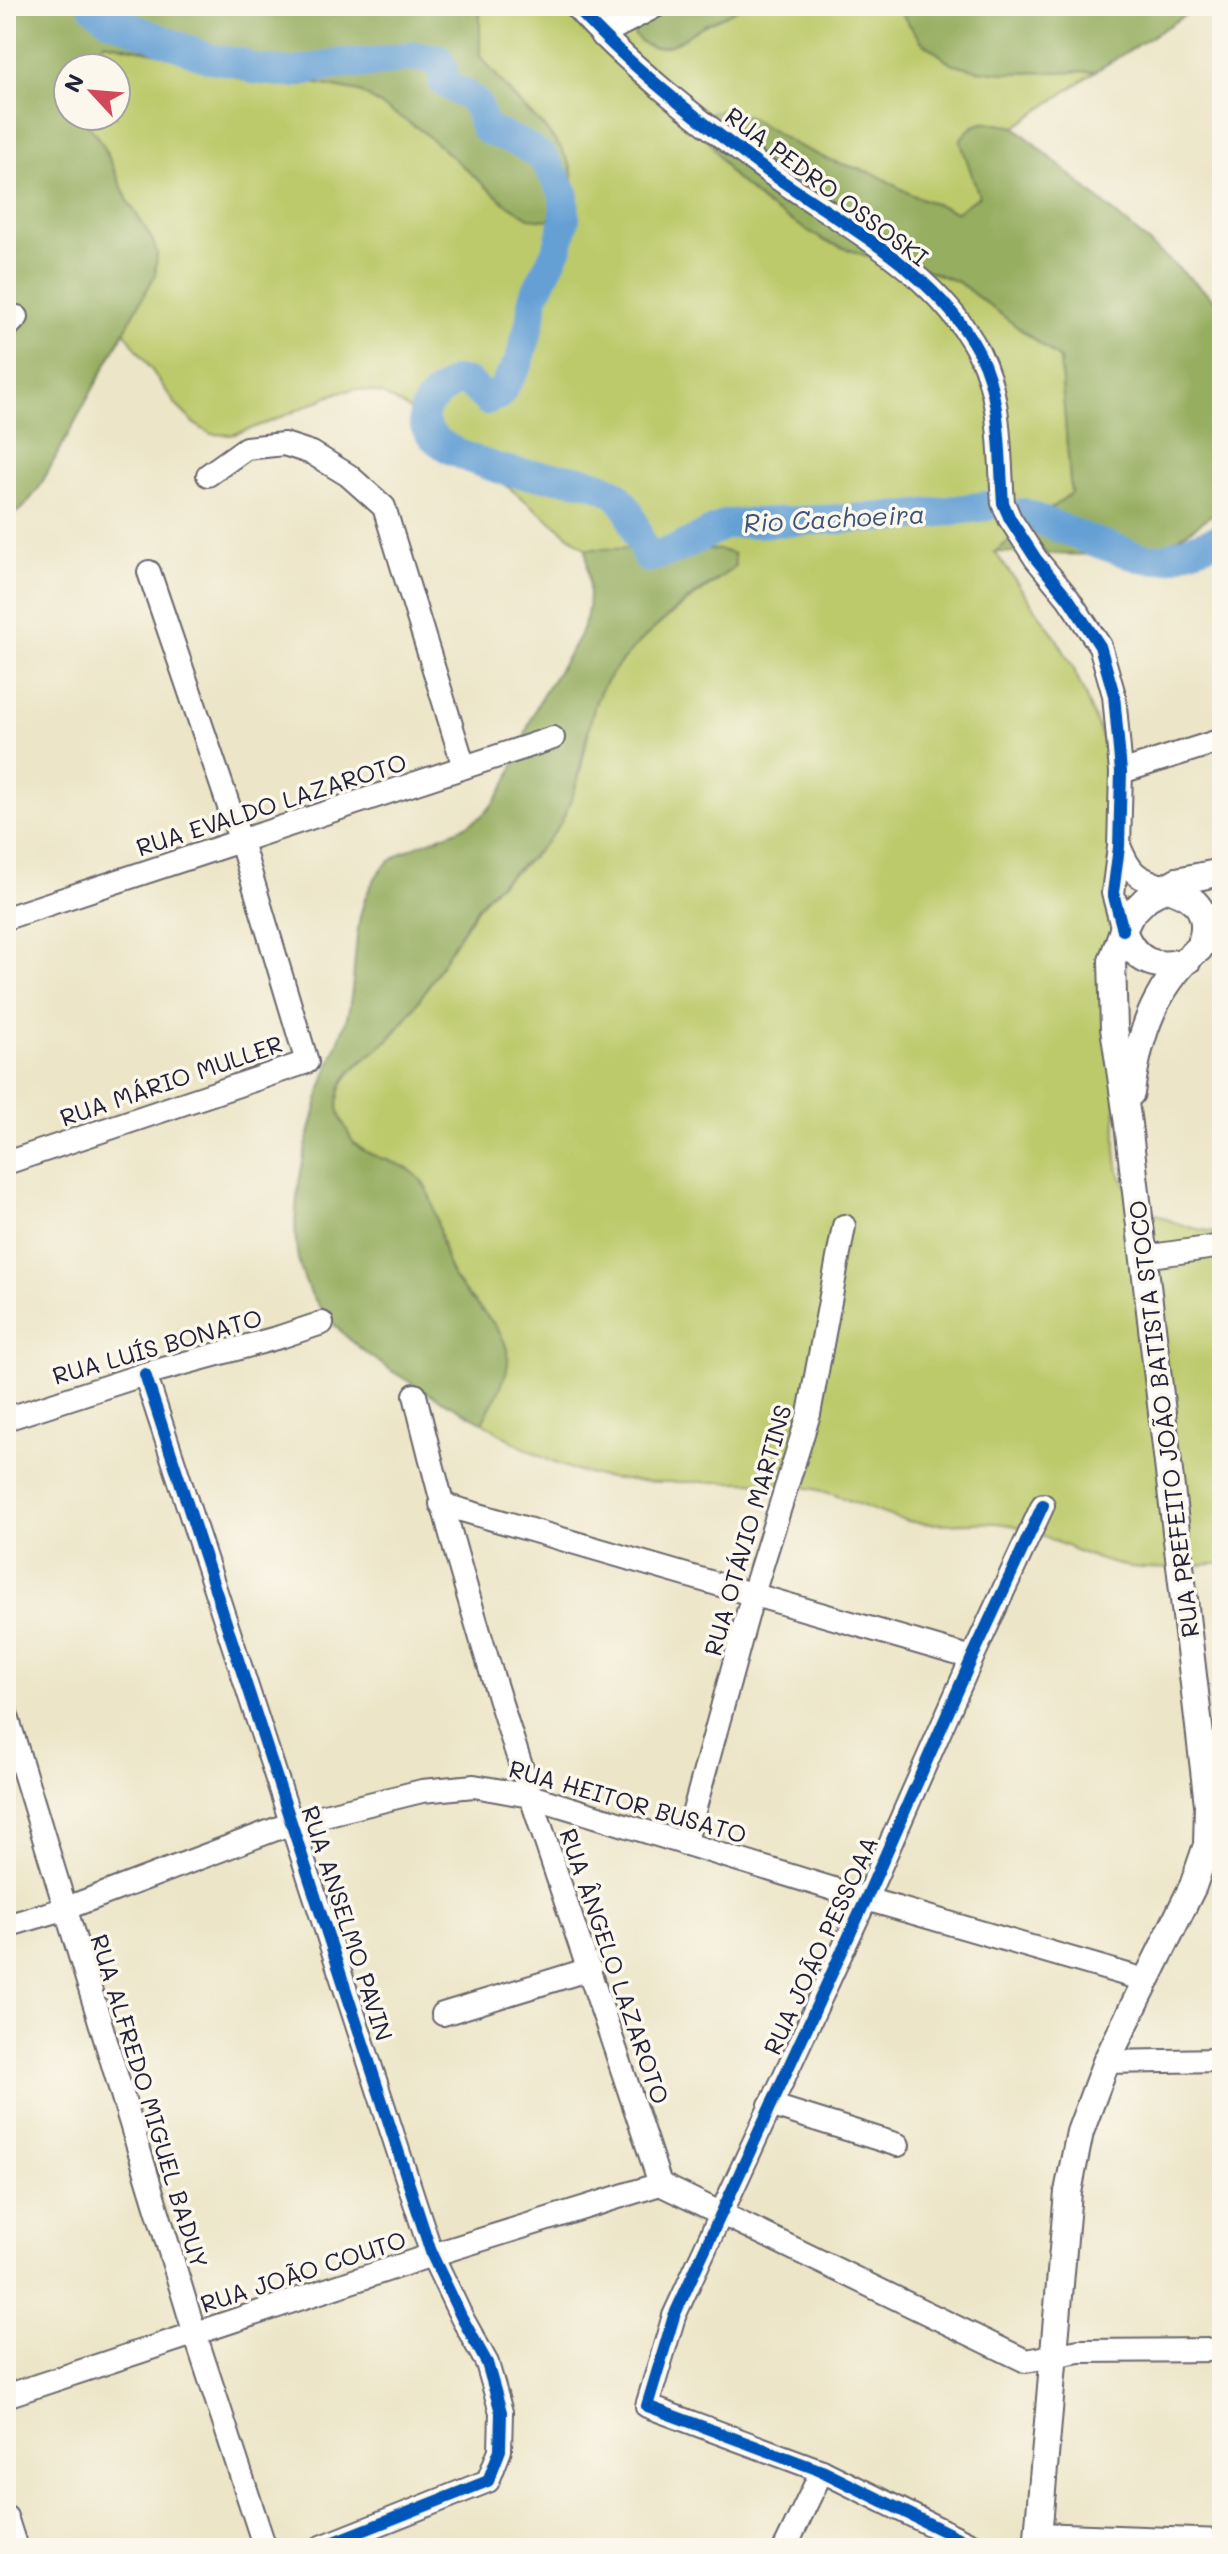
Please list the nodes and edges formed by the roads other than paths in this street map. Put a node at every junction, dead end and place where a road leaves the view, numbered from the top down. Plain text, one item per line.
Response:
1 (575, 6) edge
2 (656, 6) edge
3 (601, 35) junction
4 (208, 475) dead end
5 (149, 572) dead end
6 (553, 738) dead end
7 (1222, 740) edge
8 (464, 767) junction
9 (1121, 772) junction
10 (241, 842) junction
11 (1119, 847) junction
12 (1222, 872) edge
13 (1164, 887) junction
14 (8, 913) edge
15 (1222, 928) edge
16 (1123, 930) junction
17 (1193, 954) junction
18 (1128, 1124) junction
19 (6, 1163) edge
20 (844, 1226) dead end
21 (1222, 1246) edge
22 (1144, 1257) junction
23 (322, 1323) dead end
24 (145, 1374) junction
25 (415, 1395) dead end
26 (6, 1419) edge
27 (441, 1504) junction
28 (1043, 1505) dead end
29 (753, 1594) junction
30 (972, 1658) junction
31 (6, 1713) edge
32 (530, 1796) junction
33 (292, 1823) junction
34 (685, 1844) junction
35 (866, 1899) junction
36 (64, 1909) junction
37 (6, 1926) edge
38 (590, 1969) junction
39 (1145, 1980) junction
40 (443, 2014) dead end
41 (1222, 2060) edge
42 (1106, 2062) junction
43 (770, 2105) junction
44 (898, 2145) dead end
45 (660, 2184) junction
46 (720, 2213) junction
47 (432, 2255) junction
48 (195, 2334) junction
49 (1222, 2350) edge
50 (1054, 2356) junction
51 (6, 2396) edge
52 (822, 2471) junction
53 (6, 2517) edge
54 (1037, 2541) edge
55 (1222, 2541) edge
56 (16, 2548) edge
57 (265, 2548) edge
58 (319, 2548) edge
59 (785, 2548) edge
60 (978, 2548) edge

1 - 3 street, RUA PEDRO OSSOSKI
2 - 3 street
3 - 9 street, RUA PEDRO OSSOSKI
4 - 8 street
5 - 10 street
6 - 8 street, RUA EVALDO LAZAROTO
7 - 9 street
8 - 10 street, RUA EVALDO LAZAROTO
9 - 11 street, RUA PEDRO OSSOSKI
10 - 14 street, RUA EVALDO LAZAROTO
10 - 19 street, RUA MÁRIO MULLER
11 - 13 street
11 - 16 street, RUA PEDRO OSSOSKI
12 - 13 main road, RUA PREFEITO JOÃO BATISTA STOCO
13 - 16 main road, RUA PREFEITO JOÃO BATISTA STOCO
13 - 17 main road
15 - 17 main road, RUA PREFEITO JOÃO BATISTA STOCO
16 - 17 main road
16 - 18 main road, RUA PREFEITO JOÃO BATISTA STOCO
17 - 18 main road, RUA PREFEITO JOÃO BATISTA STOCO
18 - 22 main road, RUA PREFEITO JOÃO BATISTA STOCO
20 - 29 street, RUA OTÁVIO MARTINS
21 - 22 street
22 - 39 main road, RUA PREFEITO JOÃO BATISTA STOCO
23 - 24 street, RUA LUÍS BONATO
24 - 26 street, RUA LUÍS BONATO
24 - 33 street, RUA ANSELMO PAVIN
25 - 27 street, RUA ÂNGELO LAZAROTO
27 - 29 street
27 - 32 street, RUA ÂNGELO LAZAROTO
28 - 30 street, RUA JOÃO PESSOAA
29 - 30 street
29 - 34 street, RUA OTÁVIO MARTINS
30 - 35 street, RUA JOÃO PESSOAA
31 - 36 street, RUA ALFREDO MIGUEL BADUY
32 - 33 street, RUA HEITOR BUSATO
32 - 34 street, RUA HEITOR BUSATO
32 - 38 street, RUA ÂNGELO LAZAROTO
33 - 36 street, RUA HEITOR BUSATO
33 - 47 street, RUA ANSELMO PAVIN
34 - 35 street, RUA HEITOR BUSATO
35 - 39 street, RUA HEITOR BUSATO
35 - 43 street, RUA JOÃO PESSOAA
36 - 37 street, RUA HEITOR BUSATO
36 - 48 street, RUA ALFREDO MIGUEL BADUY
38 - 40 street
38 - 45 street, RUA ÂNGELO LAZAROTO
39 - 42 main road, RUA PREFEITO JOÃO BATISTA STOCO
41 - 42 street
42 - 50 main road, RUA PREFEITO JOÃO BATISTA STOCO
43 - 44 street
43 - 46 street, RUA JOÃO PESSOAA
45 - 46 street
45 - 47 street, RUA JOÃO COUTO
46 - 50 street
46 - 52 street, RUA JOÃO PESSOAA
47 - 48 street, RUA JOÃO COUTO
47 - 58 street, RUA ANSELMO PAVIN
48 - 51 street, RUA JOÃO COUTO
48 - 57 street, RUA ALFREDO MIGUEL BADUY
49 - 50 street
50 - 54 main road, RUA PREFEITO JOÃO BATISTA STOCO
52 - 59 street
52 - 60 street
53 - 56 street
54 - 55 street

